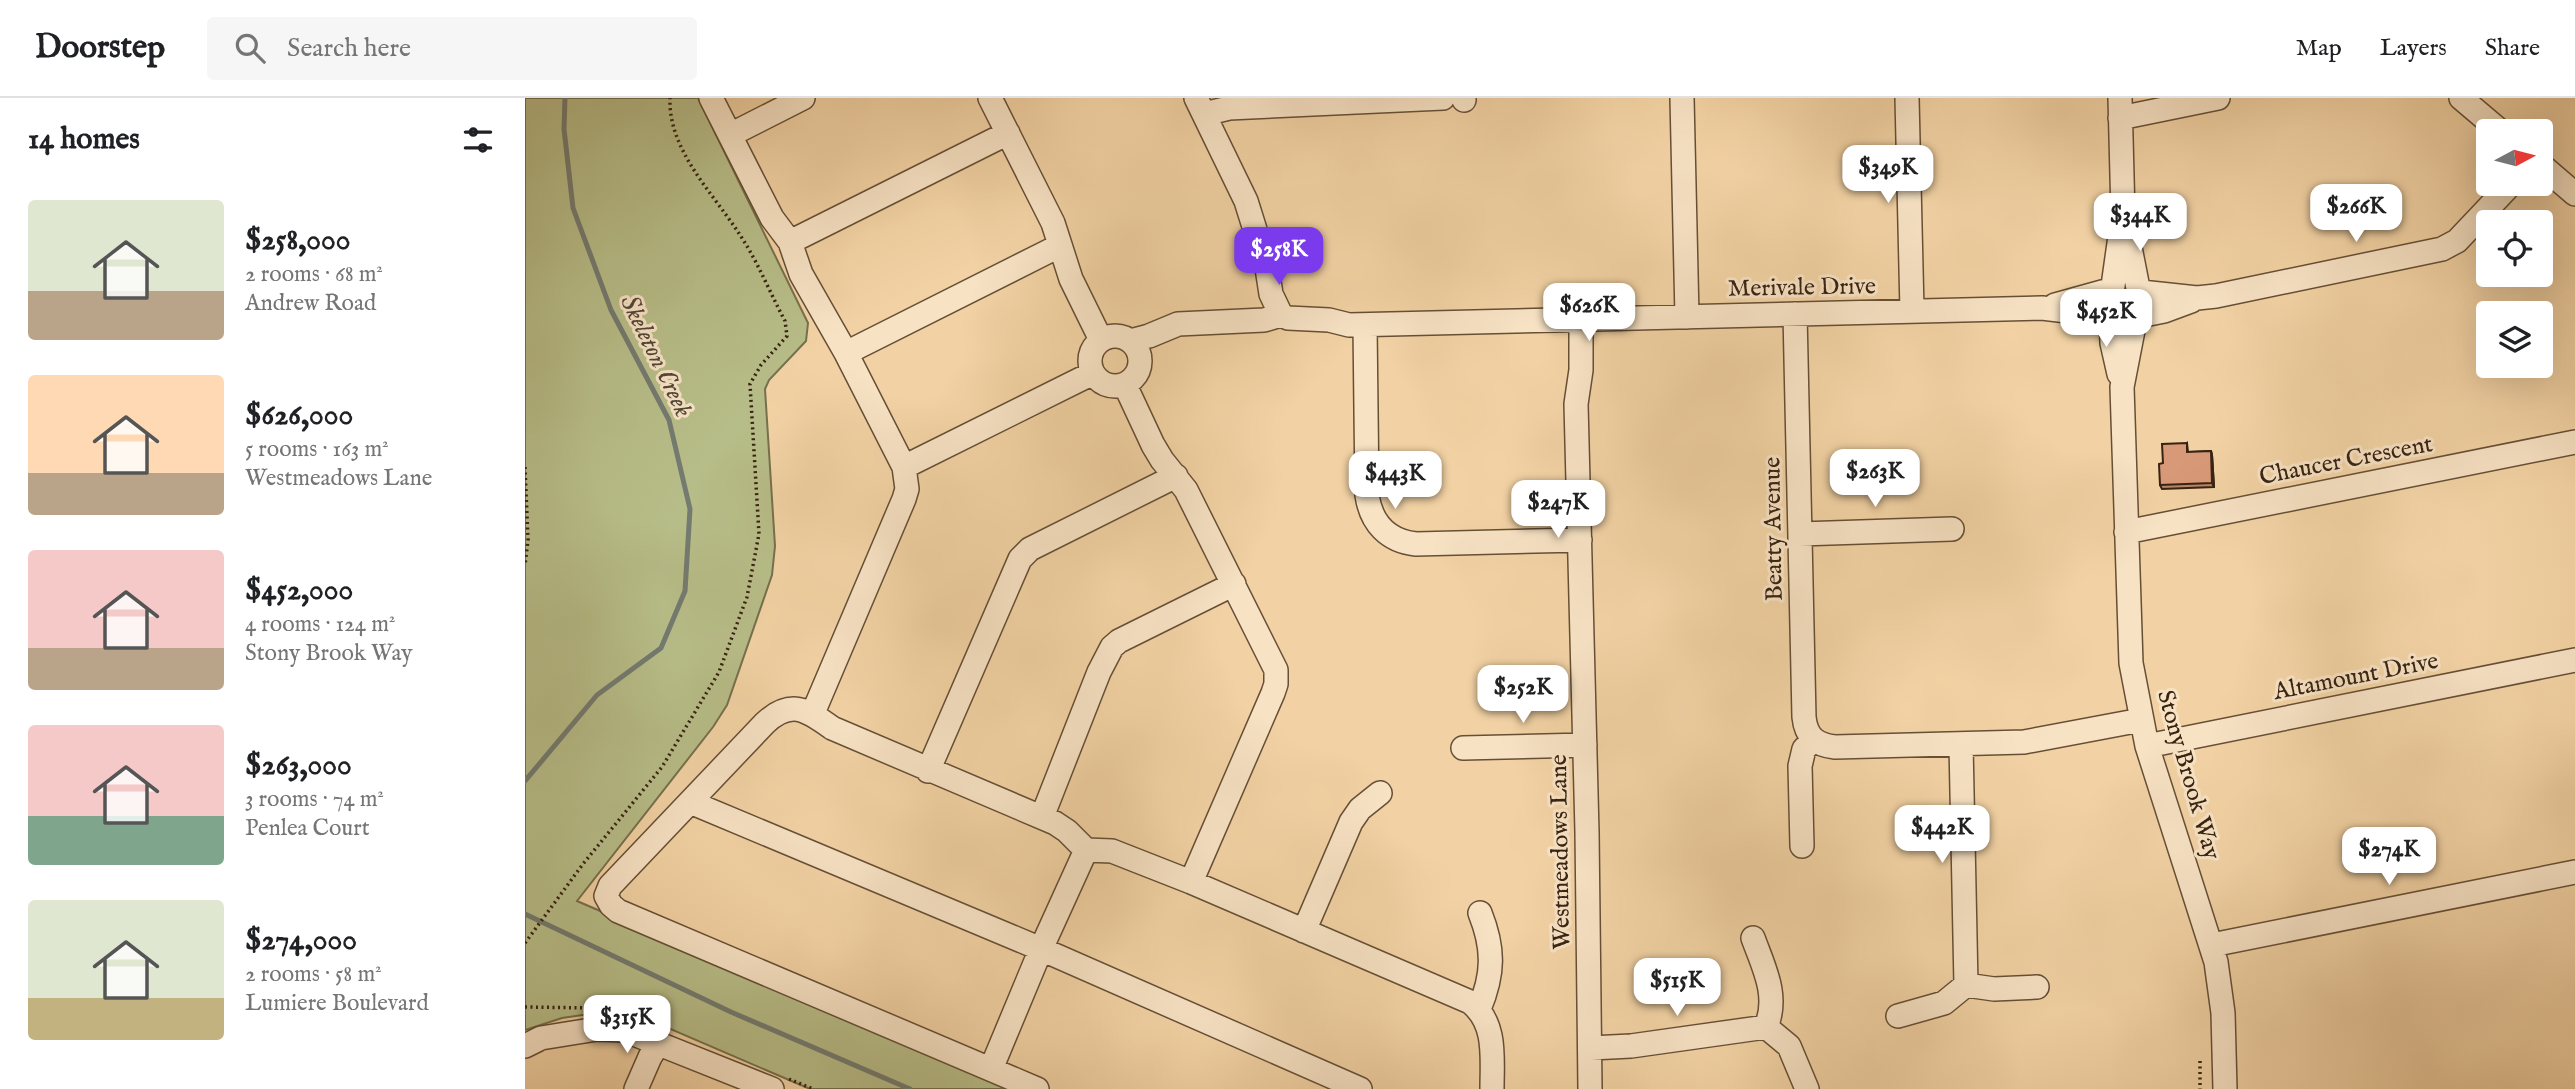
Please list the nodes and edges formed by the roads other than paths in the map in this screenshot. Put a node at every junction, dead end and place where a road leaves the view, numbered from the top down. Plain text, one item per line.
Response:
1 (711, 98) edge
2 (803, 98) edge
3 (990, 98) edge
4 (1682, 98) edge
5 (1907, 98) edge
6 (2218, 98) edge
7 (2461, 98) edge
8 (1457, 99) edge
9 (1200, 106) edge
10 (2120, 108) edge
11 (2486, 119) edge
12 (1008, 134) junction
13 (730, 135) junction
14 (2553, 175) edge
15 (2575, 194) edge
16 (2500, 196) edge
17 (2123, 215) junction
18 (790, 242) junction
19 (1059, 246) junction
20 (2111, 288) junction
21 (2140, 290) junction
22 (2197, 298) junction
23 (2042, 308) junction
24 (1912, 312) junction
25 (1795, 314) junction
26 (1687, 317) junction
27 (2110, 317) junction
28 (2137, 318) junction
29 (1573, 319) junction
30 (1273, 321) junction
31 (1365, 325) junction
32 (1181, 330) junction
33 (1101, 340) junction
34 (1131, 341) junction
35 (846, 353) junction
36 (1141, 364) junction
37 (1093, 373) junction
38 (1125, 385) junction
39 (2122, 387) junction
40 (2575, 442) edge
41 (904, 467) junction
42 (1176, 476) junction
43 (1952, 529) dead end
44 (2126, 532) junction
45 (1800, 534) junction
46 (1580, 540) junction
47 (1234, 584) junction
48 (2575, 660) edge
49 (813, 713) junction
50 (2141, 720) junction
51 (1814, 740) junction
52 (1961, 744) junction
53 (1585, 745) junction
54 (2147, 746) junction
55 (1463, 748) dead end
56 (928, 771) junction
57 (1380, 793) dead end
58 (690, 802) junction
59 (1042, 817) junction
60 (1802, 846) dead end
61 (1086, 850) junction
62 (2575, 872) edge
63 (1191, 882) junction
64 (1480, 913) dead end
65 (1304, 931) junction
66 (1753, 939) dead end
67 (2212, 945) junction
68 (1041, 949) junction
69 (1966, 985) junction
70 (2037, 987) dead end
71 (1479, 1009) junction
72 (1898, 1016) dead end
73 (1766, 1027) junction
74 (659, 1042) junction
75 (525, 1046) edge
76 (1591, 1048) junction
77 (991, 1069) junction
78 (636, 1089) edge
79 (772, 1089) edge
80 (1037, 1089) edge
81 (1360, 1089) edge
82 (1492, 1089) edge
83 (1590, 1089) edge
84 (1807, 1089) edge
85 (2225, 1089) edge

1 - 13 street
2 - 13 street
3 - 12 street
4 - 26 street
5 - 24 street
6 - 10 street
7 - 11 street
8 - 9 street
9 - 30 street
10 - 17 street
12 - 18 street
12 - 19 street
13 - 18 street
14 - 15 street
16 - 22 street
17 - 20 street
17 - 21 street
18 - 35 street
19 - 33 street
19 - 35 street
20 - 21 street
20 - 23 street, Merivale Drive
20 - 27 street
21 - 22 street
21 - 28 street
22 - 28 street
23 - 24 street, Merivale Drive
23 - 27 street, Merivale Drive
24 - 25 street, Merivale Drive
25 - 26 street, Merivale Drive
25 - 45 street, Beatty Avenue
26 - 29 street, Merivale Drive
27 - 28 street
27 - 39 street, Stony Brook Way
28 - 39 street, Stony Brook Way
29 - 31 street, Merivale Drive
29 - 46 street, Westmeadows Lane
30 - 31 street, Merivale Drive
30 - 32 street, Merivale Drive
31 - 46 street
32 - 34 street
32 - 36 street
33 - 34 street
33 - 37 street
34 - 36 street
35 - 41 street
36 - 38 street
37 - 38 street
37 - 41 street
38 - 42 street
39 - 44 street, Stony Brook Way
40 - 44 street, Chaucer Crescent
41 - 49 street
42 - 47 street
42 - 56 street
43 - 45 street
44 - 50 street, Stony Brook Way
45 - 51 street, Beatty Avenue
46 - 53 street, Westmeadows Lane
47 - 59 street
47 - 63 street
48 - 54 street, Altamount Drive
49 - 56 street
49 - 58 street
50 - 52 street
50 - 54 street, Stony Brook Way
51 - 52 street
51 - 60 street
52 - 69 street
53 - 55 street
53 - 76 street, Westmeadows Lane
54 - 67 street, Stony Brook Way
56 - 59 street
57 - 65 street
58 - 68 street
58 - 77 street
59 - 61 street
61 - 63 street
61 - 68 street
62 - 67 street
63 - 65 street
64 - 71 street
65 - 71 street
66 - 73 street
67 - 85 street, Stony Brook Way
68 - 77 street
68 - 81 street
69 - 70 street
69 - 72 street
71 - 82 street
73 - 76 street
73 - 84 street
74 - 75 street
74 - 78 street
74 - 79 street
76 - 83 street, Westmeadows Lane
77 - 80 street

